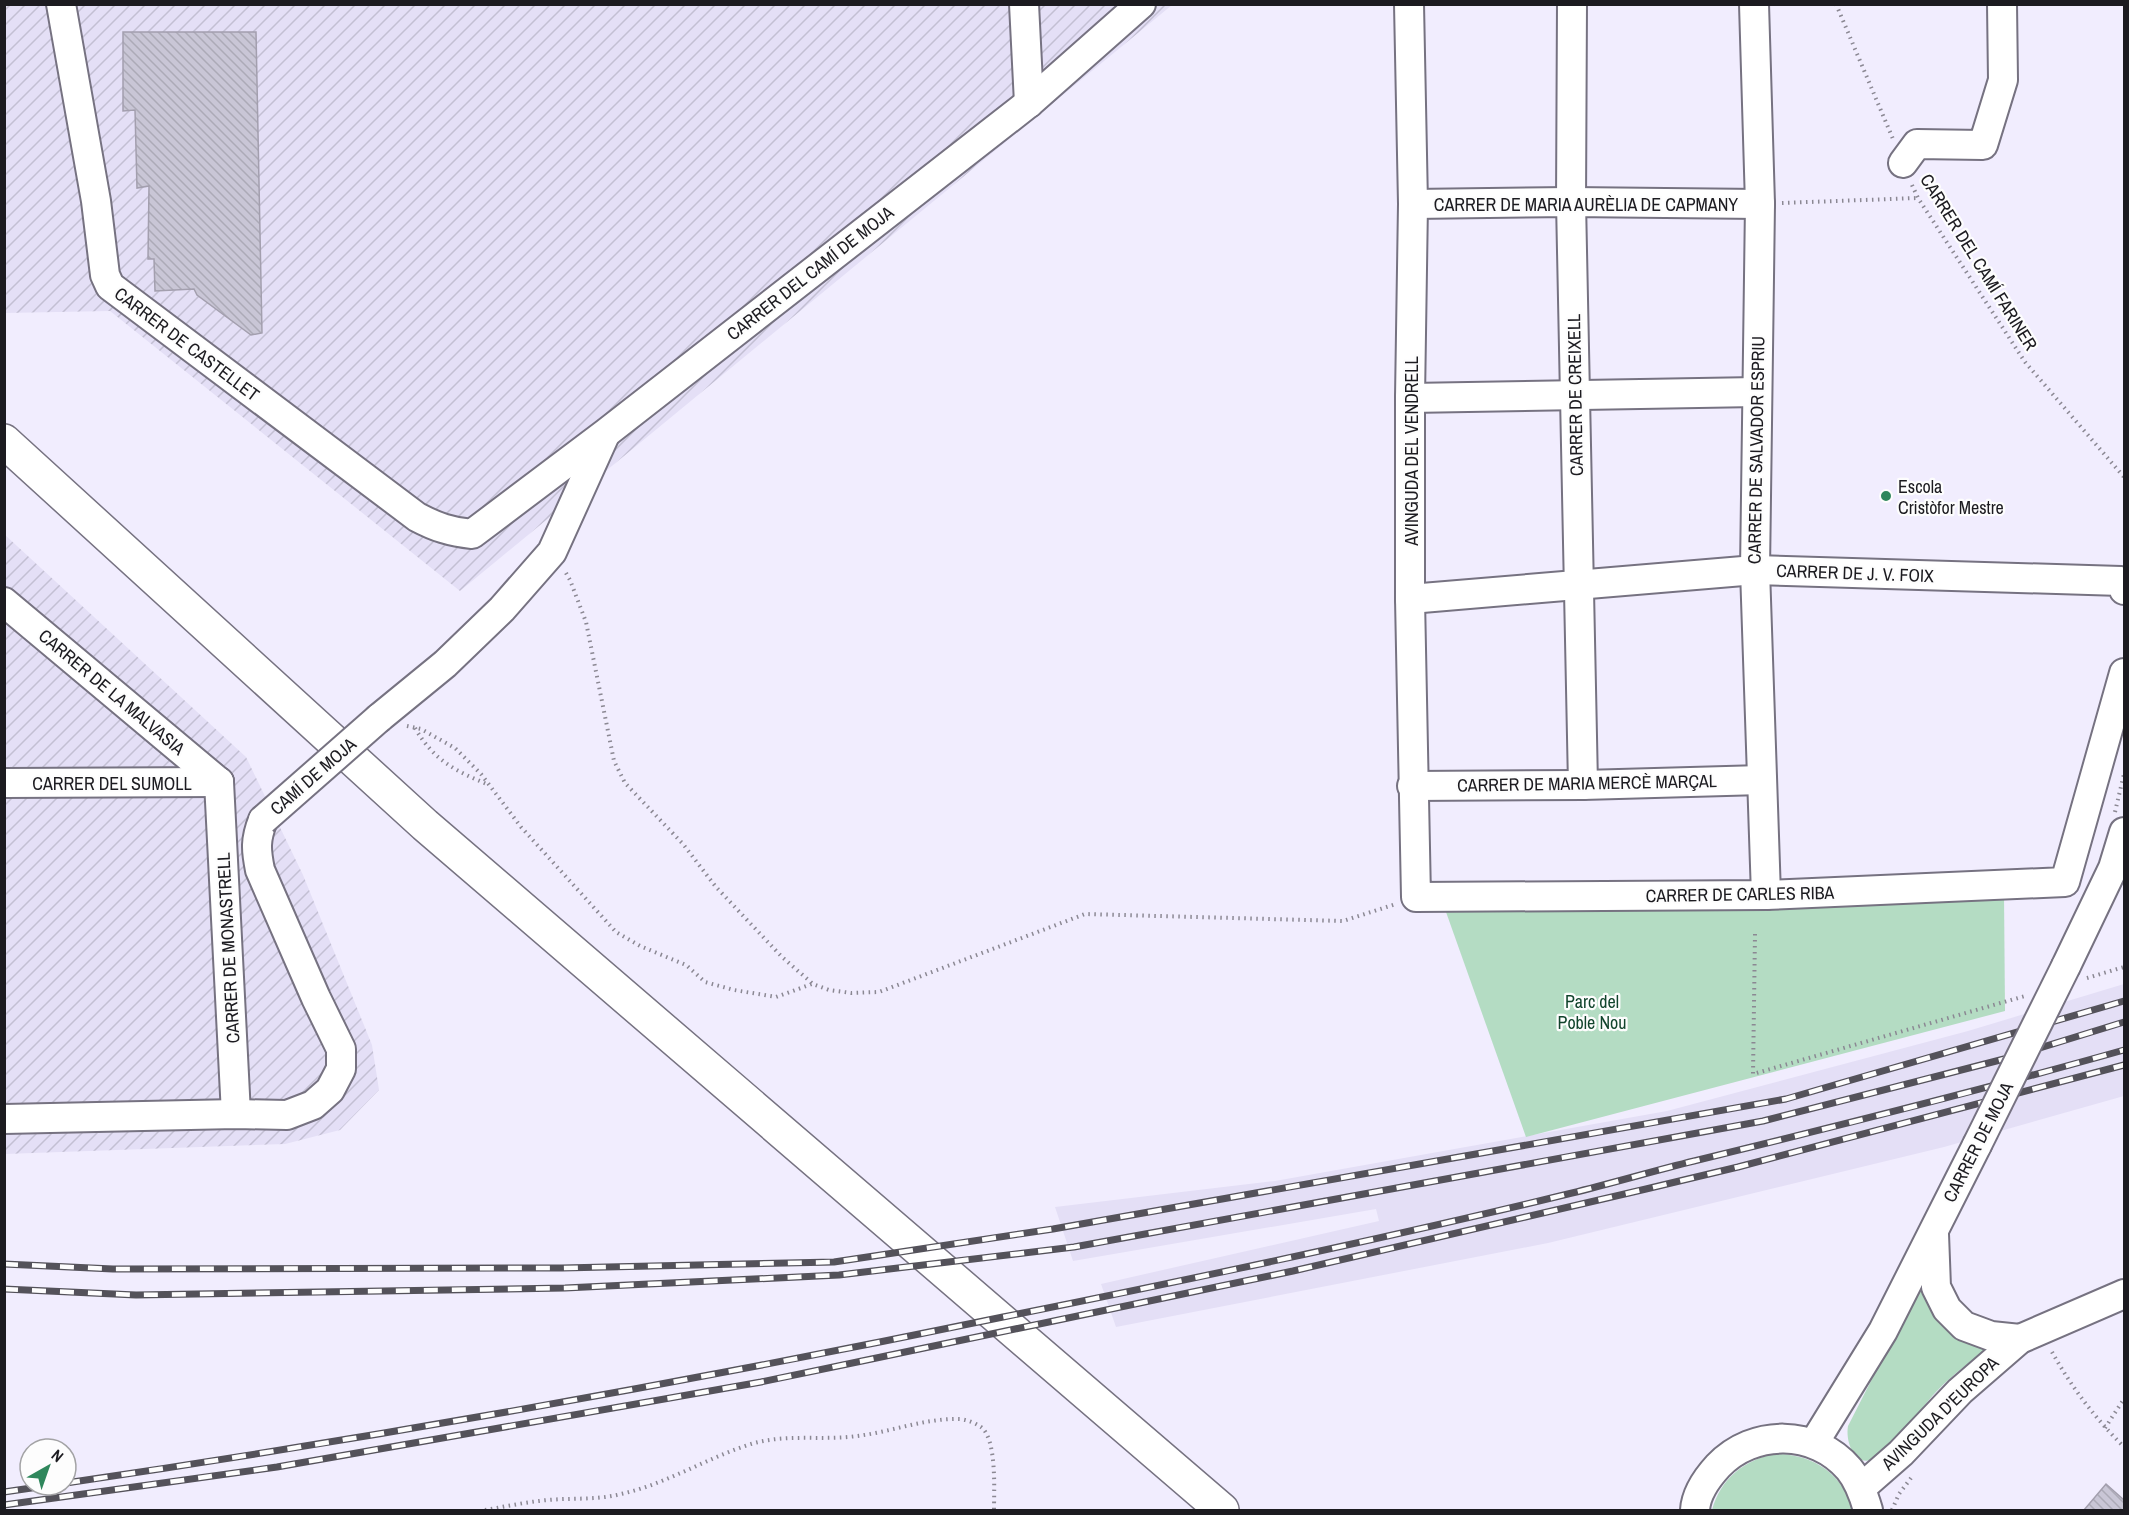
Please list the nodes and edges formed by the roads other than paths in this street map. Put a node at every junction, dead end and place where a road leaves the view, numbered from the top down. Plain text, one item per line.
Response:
1 (61, 4) edge
2 (1024, 4) edge
3 (1141, 4) edge
4 (1409, 4) edge
5 (1572, 4) edge
6 (1754, 4) edge
7 (2002, 4) edge
8 (1029, 103) junction
9 (1903, 163) road end
10 (1571, 202) junction
11 (1413, 204) junction
12 (1760, 204) junction
13 (1757, 392) junction
14 (1575, 395) junction
15 (1410, 398) junction
16 (606, 433) junction
17 (4, 441) edge
18 (472, 534) joint
19 (1755, 570) junction
20 (2123, 583) edge
21 (1579, 584) junction
22 (1410, 598) junction
23 (4, 602) edge
24 (2124, 673) edge
25 (1762, 780) junction
26 (4, 783) edge
27 (219, 783) junction
28 (1583, 785) junction
29 (1412, 786) junction
30 (2124, 832) edge
31 (1766, 895) junction
32 (1416, 897) joint
33 (236, 1114) junction
34 (4, 1119) edge
35 (1934, 1228) junction
36 (2124, 1294) edge
37 (2020, 1339) junction
38 (1814, 1443) junction
39 (1865, 1499) edge
40 (1222, 1510) edge
41 (1695, 1510) edge

1 - 18 street, CARRER DE CASTELLET
2 - 8 street
3 - 8 street, CARRER DEL CAMÍ DE MOJA
4 - 11 street, AVINGUDA DEL VENDRELL
5 - 10 street, CARRER DE CREIXELL
6 - 12 street, CARRER DE SALVADOR ESPRIU
7 - 9 street
8 - 16 street, CARRER DEL CAMÍ DE MOJA
10 - 11 street, CARRER DE MARIA AURÈLIA DE CAPMANY
10 - 12 street, CARRER DE MARIA AURÈLIA DE CAPMANY
10 - 14 street, CARRER DE CREIXELL
11 - 15 street, AVINGUDA DEL VENDRELL
12 - 13 street, CARRER DE SALVADOR ESPRIU
13 - 14 street
13 - 19 street, CARRER DE SALVADOR ESPRIU
14 - 15 street
14 - 21 street, CARRER DE CREIXELL
15 - 22 street, AVINGUDA DEL VENDRELL
16 - 18 street, CARRER DEL CAMÍ DE MOJA
16 - 33 street, CAMÍ DE MOJA, bridge
17 - 40 highway
19 - 20 street, CARRER DE J. V. FOIX
19 - 21 street, CARRER DE J. V. FOIX
19 - 25 street, CARRER DE SALVADOR ESPRIU
21 - 22 street, CARRER DE J. V. FOIX
21 - 28 street, CARRER DE CREIXELL
22 - 29 street, AVINGUDA DEL VENDRELL
23 - 27 street, CARRER DE LA MALVASIA
24 - 31 street, CARRER DE CARLES RIBA
25 - 28 street, CARRER DE MARIA MERCÈ MARÇAL
25 - 31 street, CARRER DE SALVADOR ESPRIU
26 - 27 street, CARRER DEL SUMOLL
27 - 33 street, CARRER DE MONASTRELL
28 - 29 street, CARRER DE MARIA MERCÈ MARÇAL
29 - 32 street, AVINGUDA DEL VENDRELL
30 - 35 street, CARRER DE MOJA, bridge
31 - 32 street, CARRER DE CARLES RIBA
33 - 34 street, CAMÍ DE MOJA
35 - 37 street, AVINGUDA D'EUROPA
35 - 38 street, CARRER DE MOJA
36 - 37 street, AVINGUDA D'EUROPA
37 - 39 street, AVINGUDA D'EUROPA
38 - 39 street
38 - 41 street

